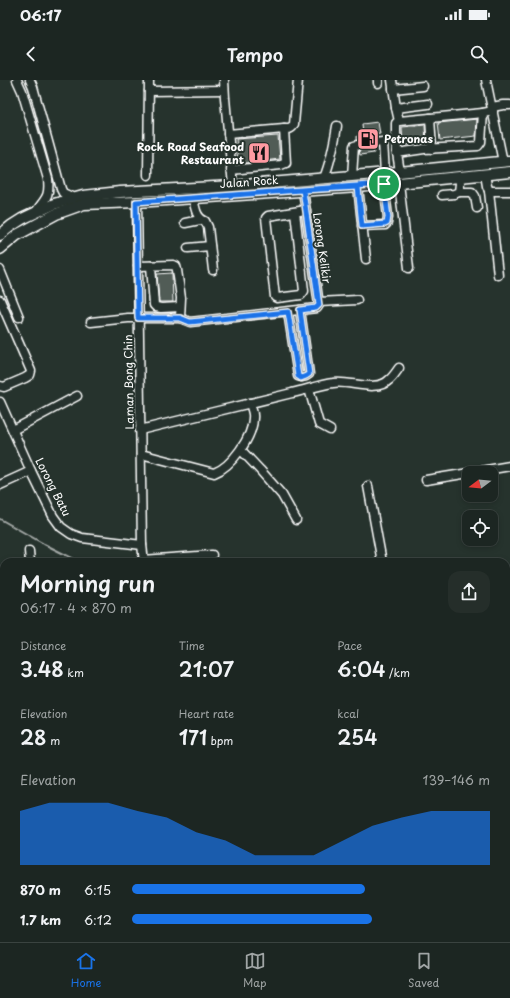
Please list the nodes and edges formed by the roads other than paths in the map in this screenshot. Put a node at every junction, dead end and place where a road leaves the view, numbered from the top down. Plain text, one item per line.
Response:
1 (17, 80) edge
2 (30, 80) edge
3 (149, 80) edge
4 (224, 80) edge
5 (298, 80) edge
6 (392, 80) edge
7 (486, 80) edge
8 (423, 86) dead end
9 (224, 90) junction
10 (393, 90) junction
11 (148, 91) junction
12 (428, 104) dead end
13 (510, 105) edge
14 (396, 108) junction
15 (492, 109) junction
16 (483, 113) junction
17 (430, 118) junction
18 (399, 121) junction
19 (337, 126) dead end
20 (284, 130) junction
21 (228, 134) junction
22 (372, 143) dead end
23 (358, 145) dead end
24 (432, 149) junction
25 (397, 153) junction
26 (507, 162) edge
27 (231, 170) junction
28 (400, 172) junction
29 (510, 172) edge
30 (385, 173) junction
31 (485, 174) junction
32 (148, 175) dead end
33 (352, 176) junction
34 (459, 177) junction
35 (324, 178) junction
36 (399, 183) junction
37 (384, 184) junction
38 (232, 186) junction
39 (358, 187) junction
40 (303, 190) junction
41 (510, 191) edge
42 (459, 192) junction
43 (489, 192) junction
44 (442, 195) dead end
45 (74, 198) junction
46 (193, 198) junction
47 (136, 202) junction
48 (477, 208) dead end
49 (306, 210) junction
50 (294, 212) junction
51 (34, 213) junction
52 (200, 220) junction
53 (185, 223) dead end
54 (362, 226) junction
55 (0, 235) edge
56 (210, 246) junction
57 (0, 248) edge
58 (188, 248) dead end
59 (366, 259) dead end
60 (138, 266) junction
61 (151, 266) junction
62 (409, 268) dead end
63 (0, 270) edge
64 (213, 270) dead end
65 (498, 275) dead end
66 (283, 297) junction
67 (0, 300) edge
68 (357, 300) dead end
69 (318, 305) junction
70 (180, 307) junction
71 (300, 310) junction
72 (286, 312) junction
73 (19, 317) dead end
74 (138, 318) junction
75 (180, 318) junction
76 (91, 322) dead end
77 (399, 368) dead end
78 (0, 386) edge
79 (309, 389) junction
80 (77, 396) dead end
81 (0, 402) edge
82 (250, 403) junction
83 (13, 430) junction
84 (140, 430) junction
85 (330, 430) dead end
86 (241, 450) junction
87 (141, 454) junction
88 (510, 466) edge
89 (498, 468) edge
90 (31, 471) junction
91 (462, 474) edge
92 (426, 480) dead end
93 (0, 485) edge
94 (368, 486) dead end
95 (296, 520) dead end
96 (142, 545) junction
97 (29, 551) dead end
98 (212, 555) dead end
99 (30, 558) edge
100 (144, 558) edge
101 (178, 558) edge
102 (381, 558) edge

1 - 51 street
2 - 45 street
3 - 11 street
4 - 9 street
5 - 20 street
6 - 10 street
7 - 15 street
8 - 10 street
9 - 11 street
9 - 21 street
10 - 14 street
11 - 32 street
12 - 14 street
13 - 15 street
14 - 18 street
15 - 16 street
15 - 26 street
16 - 17 street
16 - 24 street
17 - 18 street
17 - 24 street
18 - 25 street
19 - 35 street
20 - 21 street
20 - 27 street
21 - 27 street
22 - 30 street
23 - 33 street
24 - 25 street
25 - 28 street
26 - 28 main road, Jalan Rock
27 - 38 street
28 - 30 main road, Jalan Rock
29 - 31 main road, Jalan Rock
30 - 33 main road, Jalan Rock
31 - 34 main road, Jalan Rock
31 - 43 street
33 - 35 main road, Jalan Rock
34 - 36 main road, Jalan Rock
34 - 42 street
35 - 38 main road, Jalan Rock
36 - 37 main road, Jalan Rock
36 - 62 street
37 - 39 main road, Jalan Rock
37 - 54 street
38 - 45 main road, Jalan Rock
39 - 40 main road, Jalan Rock
39 - 54 street
40 - 46 main road, Jalan Rock
40 - 49 street, Lorong Kelikir
41 - 43 street
42 - 44 street
42 - 48 street
43 - 65 street
45 - 51 main road, Jalan Rock
46 - 47 main road, Jalan Rock
46 - 52 street
47 - 57 main road, Jalan Rock
47 - 60 street, Laman Bong Chin
49 - 50 street
49 - 69 street, Lorong Kelikir
50 - 66 street
50 - 66 street
51 - 55 main road, Jalan Rock
52 - 53 street
52 - 56 street
54 - 59 street
56 - 58 street
56 - 64 street
60 - 61 street
60 - 74 street, Laman Bong Chin
61 - 70 street
61 - 70 street
63 - 73 street
66 - 72 street
67 - 78 street
68 - 69 street
69 - 71 street
70 - 75 street
71 - 72 street
71 - 72 street
72 - 75 street
74 - 75 street
74 - 76 street
74 - 84 street, Laman Bong Chin
77 - 79 street
79 - 82 street
79 - 85 street
80 - 83 street
81 - 83 street, Lorong Batu
82 - 84 street
82 - 86 street
83 - 90 street, Lorong Batu
84 - 87 street, Laman Bong Chin
86 - 87 street
86 - 95 street
87 - 96 street, Laman Bong Chin
88 - 89 street
90 - 93 street
90 - 96 street, Lorong Batu
91 - 92 street
94 - 102 street
96 - 100 street, Laman Bong Chin
97 - 99 street
98 - 101 street

